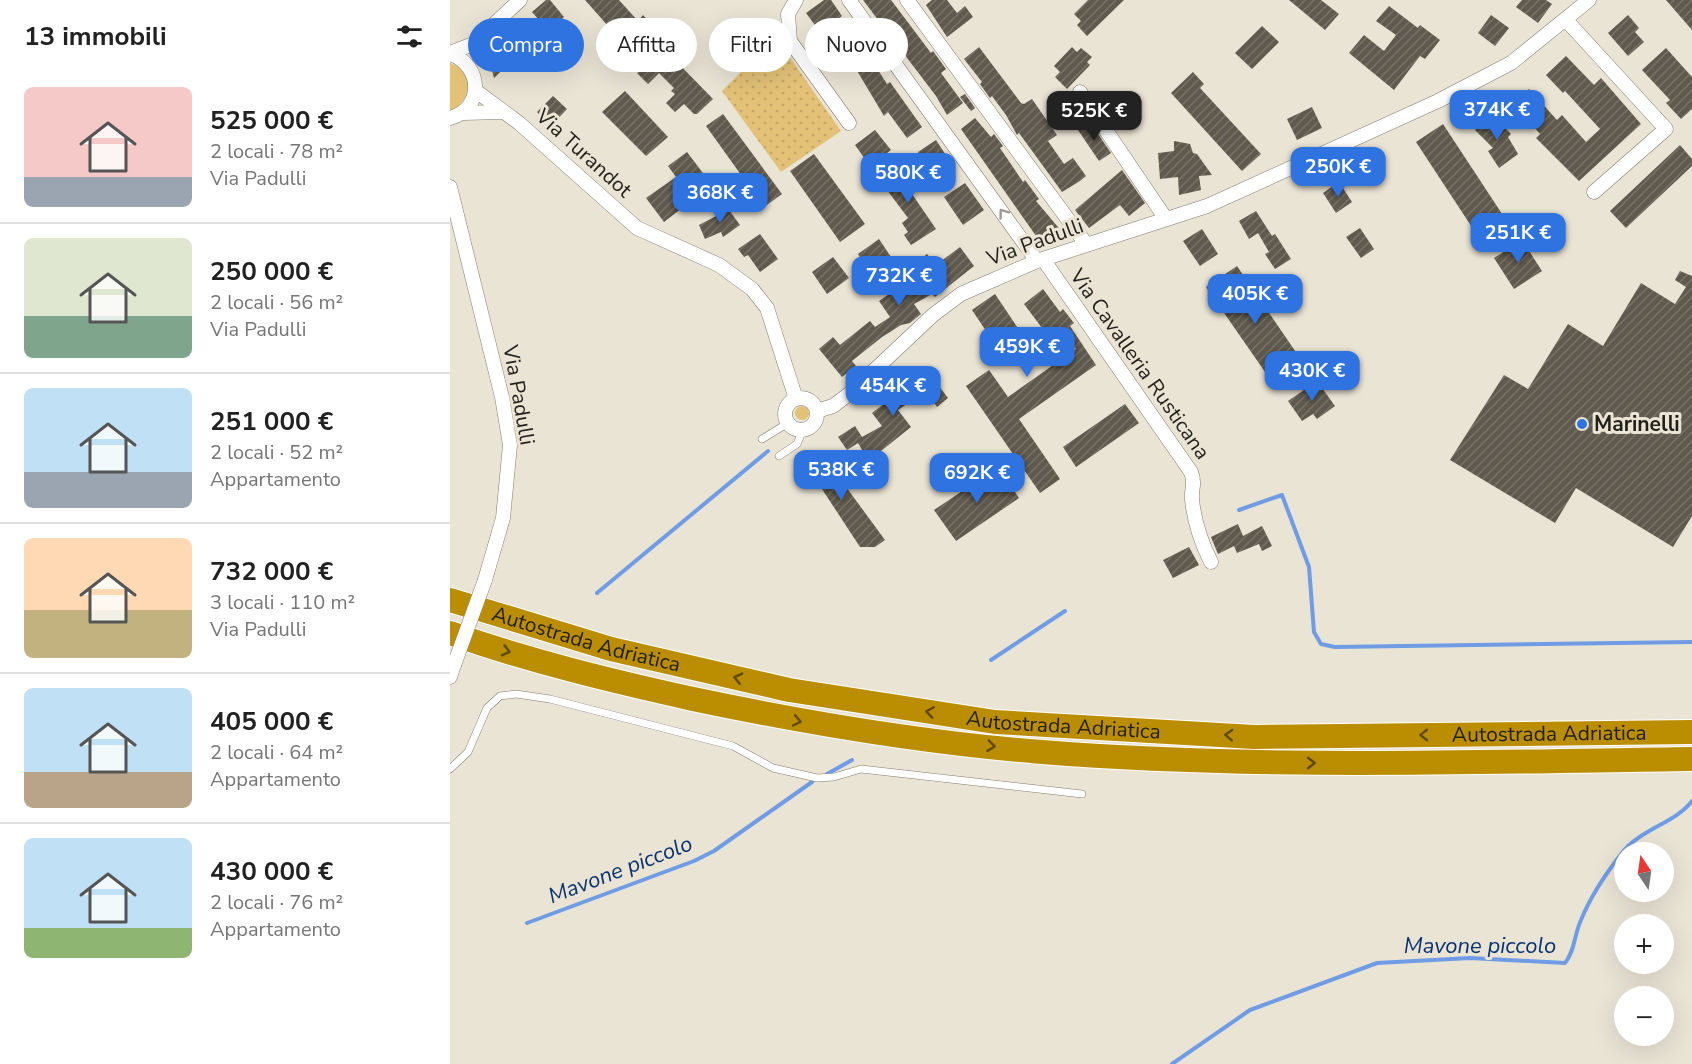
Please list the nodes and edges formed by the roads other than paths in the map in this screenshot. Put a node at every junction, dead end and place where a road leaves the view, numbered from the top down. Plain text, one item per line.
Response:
1 (520, 0) edge
2 (796, 0) edge
3 (849, 0) edge
4 (907, 0) edge
5 (1589, 0) edge
6 (501, 18) edge
7 (1566, 20) junction
8 (468, 46) edge
9 (450, 54) edge
10 (468, 66) edge
11 (472, 72) edge
12 (476, 91) junction
13 (1080, 92) dead end
14 (502, 112) junction
15 (453, 118) edge
16 (849, 123) dead end
17 (450, 187) edge
18 (1594, 192) dead end
19 (1166, 219) junction
20 (1086, 244) junction
21 (1040, 260) junction
22 (796, 399) junction
23 (817, 411) junction
24 (788, 423) junction
25 (802, 430) junction
26 (762, 439) dead end
27 (779, 456) dead end
28 (1210, 562) dead end
29 (450, 600) edge
30 (450, 633) edge
31 (452, 671) edge
32 (1692, 732) edge
33 (1692, 759) edge
34 (450, 768) edge
35 (1082, 794) dead end

1 - 6 street
2 - 16 street
21 -> 3 street, Via Cavalleria Rusticana
4 - 20 street
5 - 7 street, Via Padulli
7 - 18 street
7 - 19 street, Via Padulli
8 - 9 street
9 - 10 street
11 - 12 street
12 - 14 street, Via Turandot
12 - 15 street
13 - 19 street
14 - 15 street, Via Turandot
14 - 22 street, Via Turandot
17 - 31 street, Via Padulli, bridge
19 - 20 street, Via Padulli
20 - 21 street, Via Padulli
21 - 23 street, Via Padulli
21 - 28 street, Via Cavalleria Rusticana
22 - 23 street
22 - 24 street
23 - 25 street, Via Padulli
24 - 25 street
24 - 26 lane
25 - 27 lane
32 -> 29 highway, Autostrada Adriatica
30 -> 33 highway, Autostrada Adriatica
34 - 35 lane

